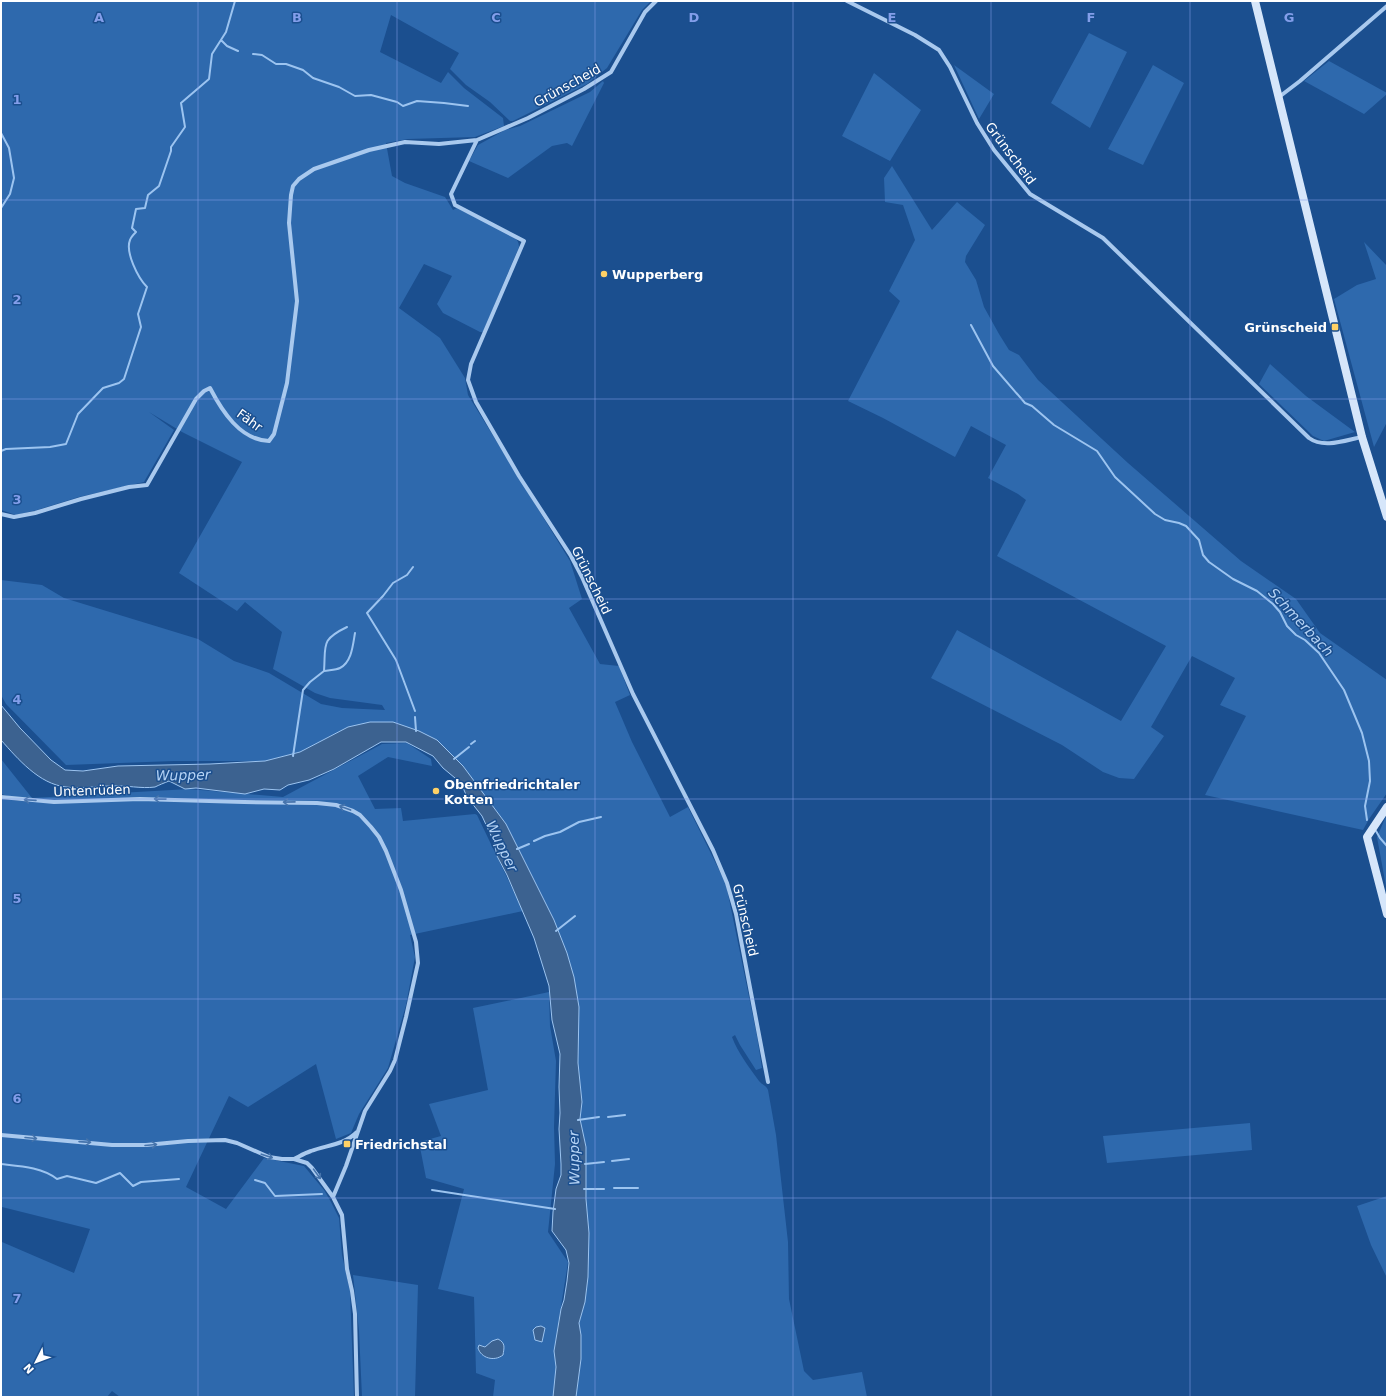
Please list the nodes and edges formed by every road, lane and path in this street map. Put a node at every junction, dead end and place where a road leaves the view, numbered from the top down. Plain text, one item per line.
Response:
1 (656, 1) edge
2 (847, 1) edge
3 (1255, 1) edge
4 (1387, 6) edge
5 (1278, 97) junction
6 (477, 140) junction
7 (299, 179) joint
8 (1362, 437) junction
9 (1, 514) edge
10 (1387, 517) edge
11 (1, 797) edge
12 (1387, 807) edge
13 (1387, 914) edge
14 (768, 1082) dead end
15 (357, 1132) junction
16 (1, 1135) edge
17 (294, 1159) junction
18 (333, 1197) junction
19 (356, 1397) edge

1 - 6 street, Grünscheid
2 - 8 street, Grünscheid
3 - 5 street
4 - 5 street
5 - 8 street
6 - 7 street, Grünscheid
6 - 14 street, Grünscheid
7 - 9 street, Fähr
8 - 10 street
15 -> 11 street, Untenrüden
12 - 13 street
15 - 17 street
15 - 18 street
16 -> 17 street
17 -> 18 street
18 - 19 street

